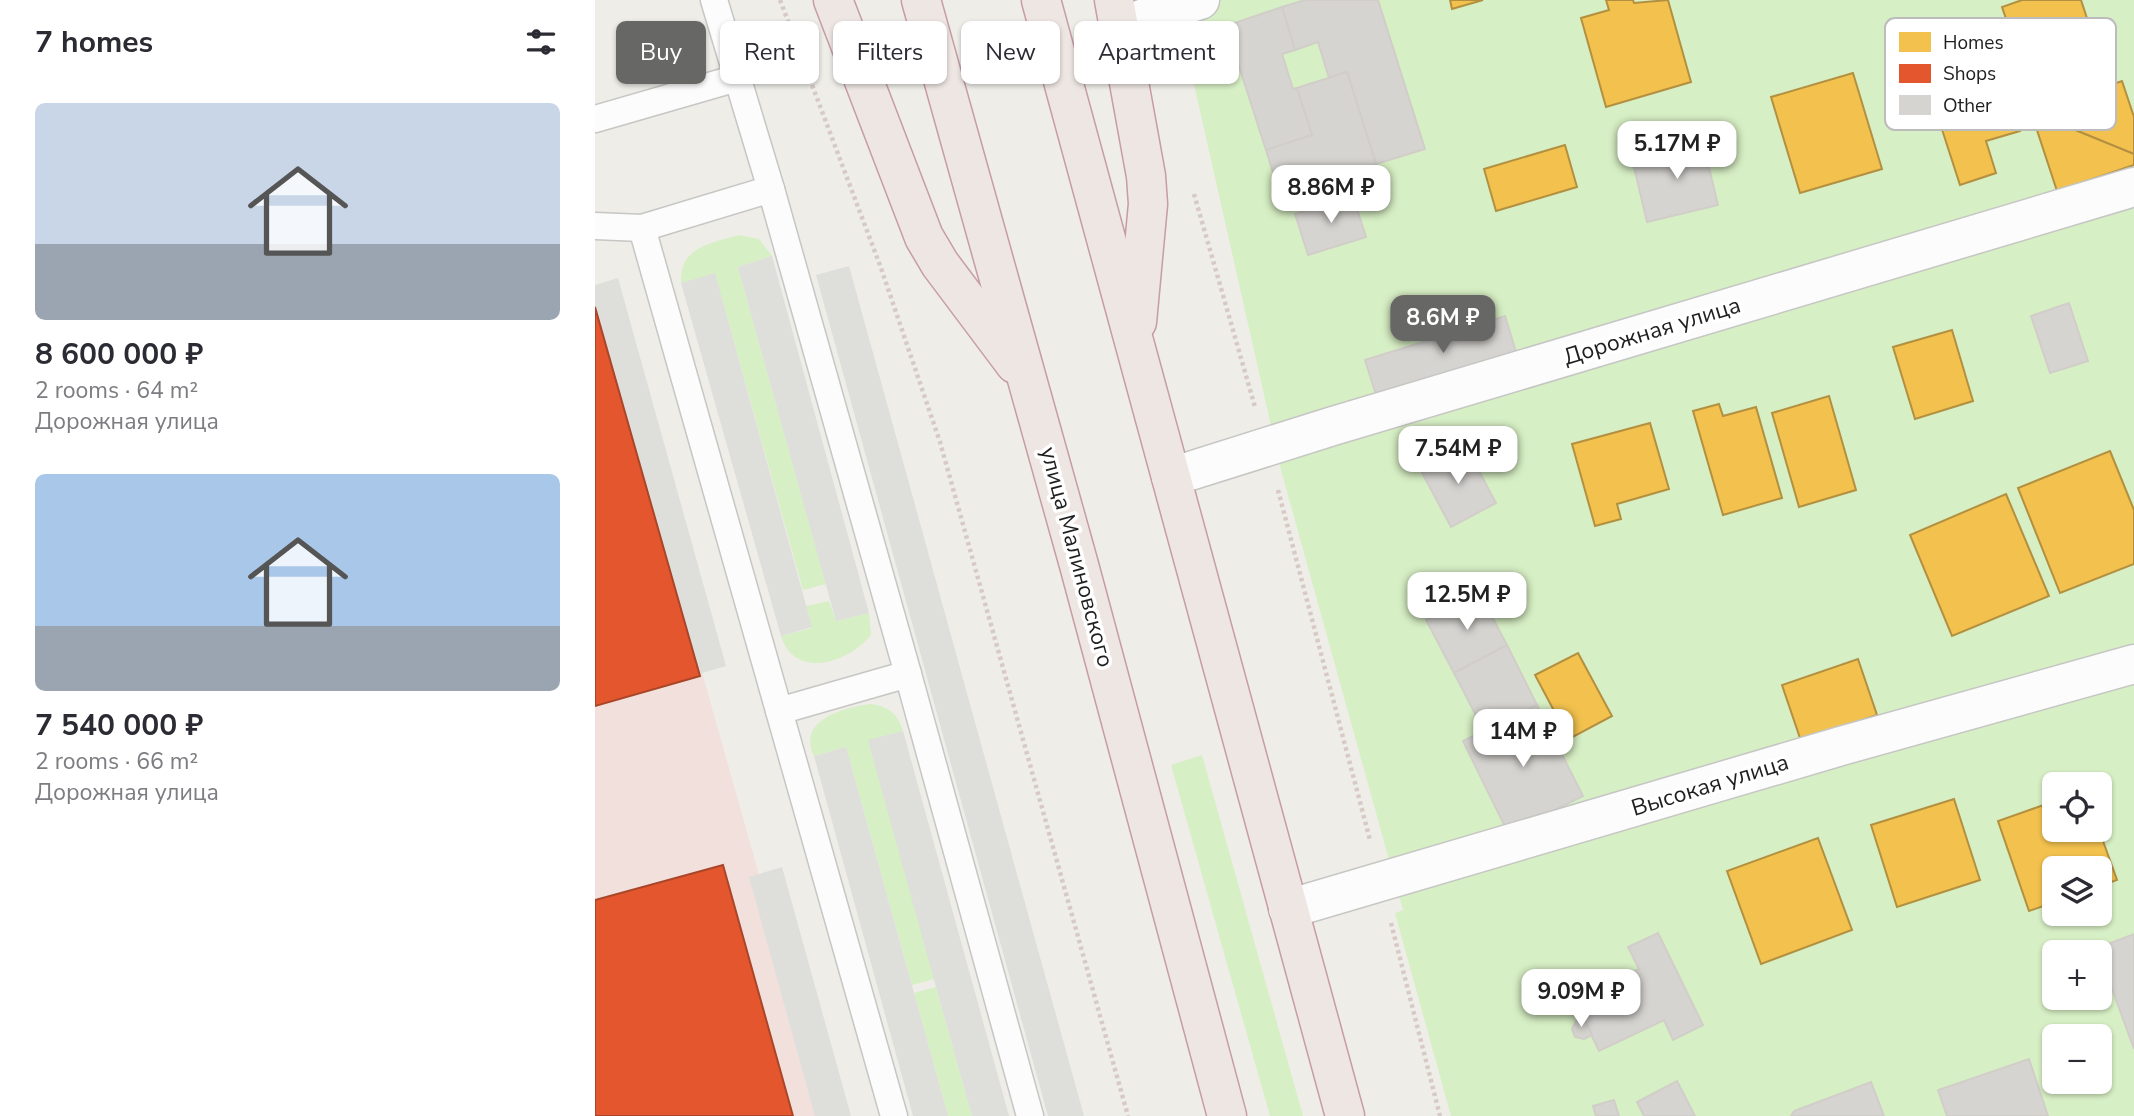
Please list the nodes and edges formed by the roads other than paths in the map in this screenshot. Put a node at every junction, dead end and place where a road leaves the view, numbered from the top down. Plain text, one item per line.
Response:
1 (714, 0) edge
2 (833, 0) edge
3 (921, 0) edge
4 (1041, 0) edge
5 (1200, 0) edge
6 (1117, 13) edge
7 (720, 21) edge
8 (720, 83) edge
9 (739, 84) edge
10 (595, 119) edge
11 (2134, 187) edge
12 (771, 189) junction
13 (595, 226) edge
14 (642, 228) junction
15 (1134, 348) junction
16 (1029, 383) junction
17 (1171, 477) junction
18 (2134, 664) edge
19 (908, 674) junction
20 (779, 711) junction
21 (1288, 909) junction
22 (894, 1116) edge
23 (1030, 1116) edge
24 (1227, 1116) edge
25 (1345, 1116) edge

1 - 7 lane
2 - 16 highway
3 - 16 highway, улица Малиновского
4 - 15 highway
5 - 6 street
6 - 15 highway
8 - 10 lane
9 - 12 lane
11 - 17 street, Дорожная улица
12 - 14 lane
12 - 19 lane
13 - 14 lane
14 - 20 lane
15 - 17 highway
16 - 24 highway, улица Малиновского
17 - 21 highway
18 - 21 street, Высокая улица
19 - 20 lane
19 - 23 lane
20 - 22 lane
21 - 25 highway

